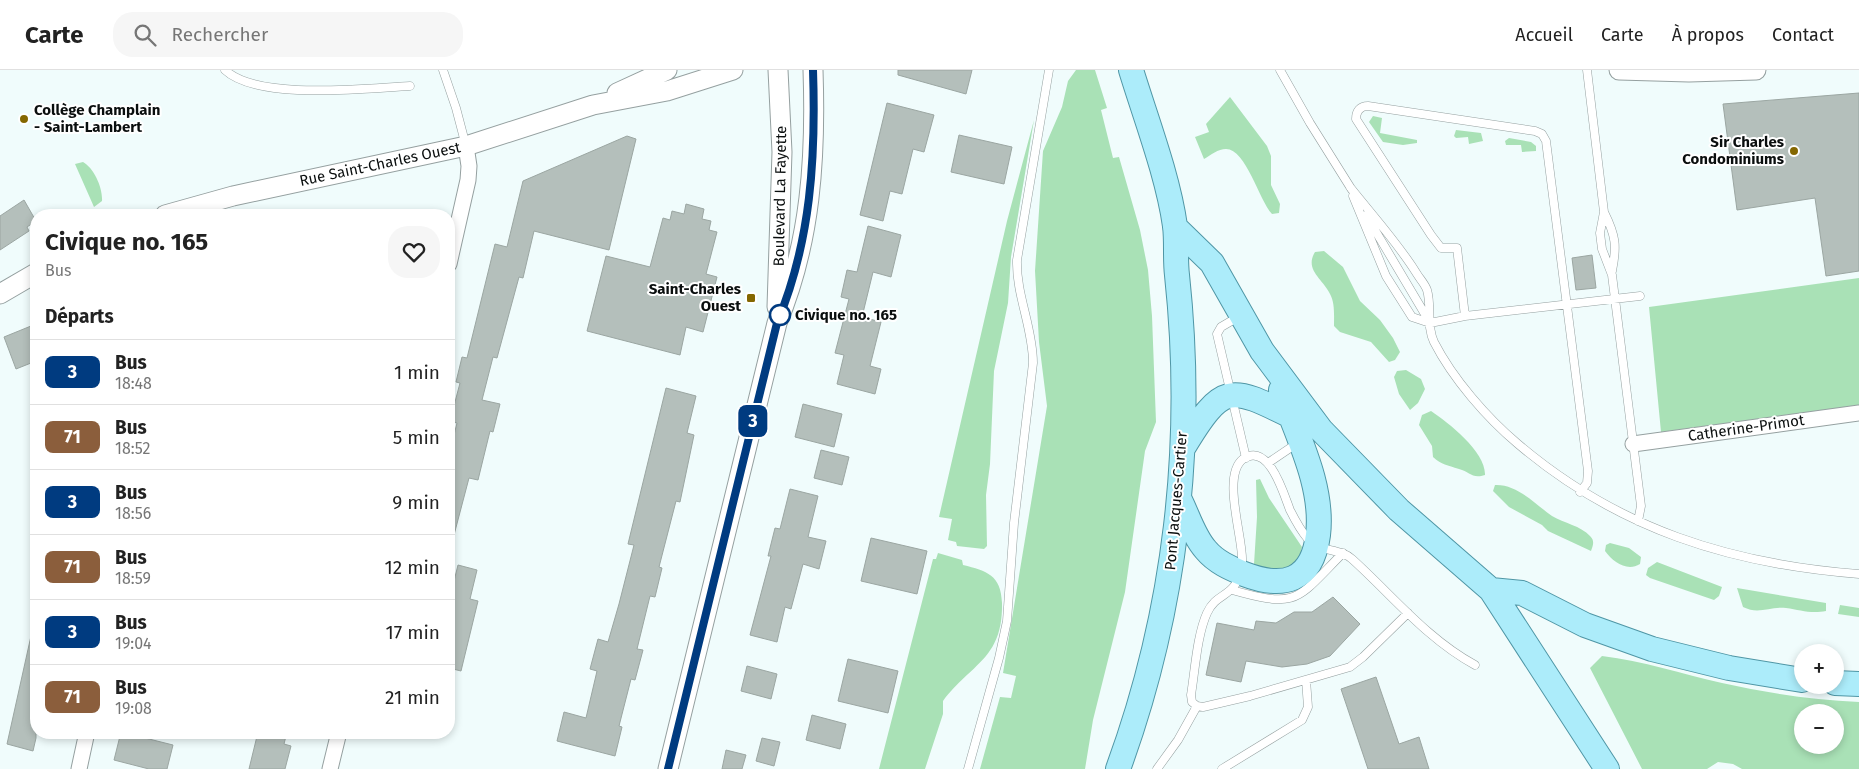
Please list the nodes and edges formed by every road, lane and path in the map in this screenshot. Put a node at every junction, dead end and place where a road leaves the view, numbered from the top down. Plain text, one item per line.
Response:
1 (226, 70) edge
2 (443, 70) edge
3 (667, 70) edge
4 (733, 70) edge
5 (778, 70) edge
6 (813, 70) edge
7 (1049, 70) edge
8 (1131, 70) edge
9 (1280, 70) edge
10 (1587, 70) edge
11 (1619, 70) edge
12 (1756, 70) edge
13 (410, 86) dead end
14 (593, 104) junction
15 (466, 146) junction
16 (1350, 187) junction
17 (201, 209) edge
18 (1604, 212) junction
19 (1175, 226) junction
20 (455, 237) edge
21 (1612, 271) junction
22 (30, 276) edge
23 (0, 294) edge
24 (1640, 296) dead end
25 (1615, 299) junction
26 (1567, 305) junction
27 (1240, 316) junction
28 (1465, 316) junction
29 (777, 323) junction
30 (1430, 323) junction
31 (1274, 369) junction
32 (1231, 395) junction
33 (1859, 413) edge
34 (1290, 415) junction
35 (1310, 436) junction
36 (1633, 444) junction
37 (1182, 449) junction
38 (1246, 458) junction
39 (1268, 463) junction
40 (1580, 492) junction
41 (1180, 498) junction
42 (1638, 521) junction
43 (1315, 547) junction
44 (1342, 553) junction
45 (1859, 574) edge
46 (1236, 581) junction
47 (1490, 590) junction
48 (1408, 613) junction
49 (1475, 665) dead end
50 (1794, 679) edge
51 (1306, 680) junction
52 (1844, 683) edge
53 (1859, 684) edge
54 (1197, 706) junction
55 (85, 739) edge
56 (337, 739) edge
57 (79, 769) edge
58 (330, 769) edge
59 (668, 769) edge
60 (968, 769) edge
61 (1118, 769) edge
62 (1157, 769) edge
63 (1222, 769) edge
64 (1608, 769) edge

1 - 13 lane
2 - 15 lane
3 - 14 street, Rue Saint-Charles Ouest
4 - 14 street, Rue Saint-Charles Ouest
5 - 29 street, Boulevard La Fayette
6 - 29 street, Boulevard La Fayette
7 - 60 lane
8 - 19 main road, Pont Jacques-Cartier
9 - 16 lane
10 - 18 lane
11 - 12 street
14 - 15 street, Rue Saint-Charles Ouest
15 - 17 street, Rue Saint-Charles Ouest
15 - 20 street
16 - 30 lane
16 - 30 lane
16 - 30 lane
18 - 21 lane
18 - 21 lane
19 - 27 main road, Pont Jacques-Cartier
19 - 37 main road, Pont Jacques-Cartier
21 - 25 lane
22 - 23 street
24 - 25 lane
25 - 26 lane
25 - 36 lane
26 - 28 lane
26 - 28 lane
26 - 40 lane
27 - 31 main road, Pont Jacques-Cartier
27 - 32 lane
28 - 30 lane
29 - 59 street, Boulevard La Fayette
30 - 40 lane
31 - 34 main road
31 - 35 main road, Pont Jacques-Cartier
32 - 34 main road
32 - 37 main road
32 - 38 lane
33 - 36 street, Catherine-Primot
34 - 35 main road
35 - 39 lane
35 - 43 main road
35 - 47 main road, Pont Jacques-Cartier
36 - 42 lane
37 - 41 main road, Pont Jacques-Cartier
38 - 39 lane
38 - 46 lane
39 - 43 lane
40 - 42 lane
41 - 46 main road
41 - 61 main road, Pont Jacques-Cartier
42 - 45 lane
43 - 44 lane
43 - 46 main road
44 - 46 lane
44 - 48 lane
46 - 54 lane
47 - 50 main road
47 - 64 main road, Pont Jacques-Cartier
48 - 49 lane
48 - 51 lane
51 - 54 lane
51 - 63 lane
52 - 53 main road
54 - 62 lane
55 - 57 street
56 - 58 street

